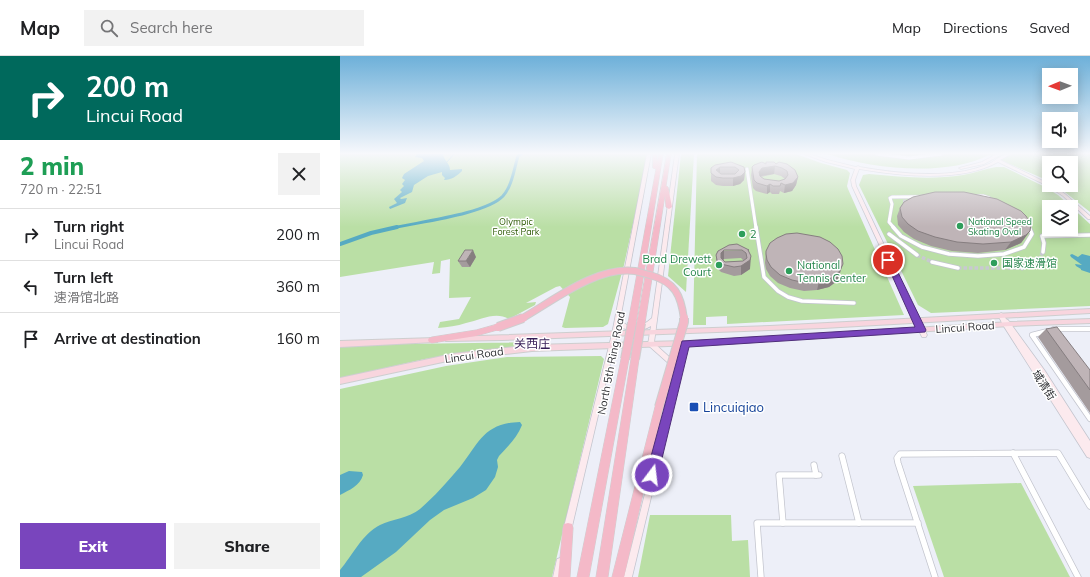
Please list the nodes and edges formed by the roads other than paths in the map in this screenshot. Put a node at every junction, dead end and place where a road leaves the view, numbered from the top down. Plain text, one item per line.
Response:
1 (644, 178) edge
2 (655, 178) edge
3 (657, 178) edge
4 (673, 178) edge
5 (748, 178) edge
6 (855, 178) edge
7 (665, 180) joint
8 (655, 188) junction
9 (1060, 192) edge
10 (1000, 206) joint
11 (669, 207) junction
12 (1090, 218) edge
13 (889, 234) dead end
14 (1090, 237) edge
15 (1043, 252) tunnel mouth
16 (917, 255) tunnel mouth
17 (1038, 260) tunnel mouth
18 (932, 262) tunnel mouth
19 (958, 268) tunnel mouth
20 (1022, 268) tunnel mouth
21 (854, 303) dead end
22 (1090, 311) edge
23 (1000, 314) junction
24 (1015, 314) junction
25 (986, 316) junction
26 (654, 319) junction
27 (934, 320) junction
28 (618, 321) junction
29 (917, 321) junction
30 (1090, 321) edge
31 (902, 322) junction
32 (1007, 324) junction
33 (1021, 324) junction
34 (993, 325) junction
35 (938, 329) junction
36 (1090, 329) edge
37 (906, 331) junction
38 (670, 332) junction
39 (923, 332) junction
40 (652, 333) junction
41 (597, 334) junction
42 (615, 334) junction
43 (432, 340) junction
44 (685, 343) junction
45 (340, 344) edge
46 (651, 344) junction
47 (668, 344) junction
48 (612, 346) junction
49 (594, 347) junction
50 (679, 369) junction
51 (340, 381) edge
52 (1090, 420) edge
53 (1090, 447) edge
54 (1013, 453) junction
55 (1090, 455) edge
56 (842, 456) dead end
57 (814, 465) dead end
58 (1090, 506) edge
59 (783, 523) junction
60 (859, 523) junction
61 (918, 523) junction
62 (568, 528) junction
63 (557, 577) edge
64 (564, 577) edge
65 (583, 577) edge
66 (602, 577) edge
67 (618, 577) edge
68 (628, 577) edge
69 (761, 577) edge
70 (935, 577) edge
71 (1078, 577) edge

1 - 28 street
2 - 8 highway
3 - 8 highway, North 5th Ring Road
4 - 11 street
5 - 21 street
6 - 29 street
7 - 11 highway
7 - 66 highway, North 5th Ring Road, bridge
8 - 65 highway, North 5th Ring Road, bridge
9 - 12 street
10 - 10 street
11 - 26 street
13 - 16 street
14 - 15 street
17 - 20 street
18 - 19 street
22 - 24 main road, Lincui Road
23 - 24 main road, Lincui Road
23 - 25 main road, Lincui Road
23 - 32 street, 域清街
24 - 33 main road
25 - 27 main road, Lincui Road
25 - 34 main road
26 - 28 street
26 - 40 street
27 - 29 main road, Lincui Road
27 - 35 main road
28 - 42 street
29 - 31 main road, Lincui Road
29 - 39 street
30 - 33 main road, Lincui Road
31 - 37 main road
31 - 38 main road, Lincui Road
32 - 33 main road, Lincui Road
32 - 34 main road, Lincui Road
32 - 53 street, 域清街
32 - 55 street, 域清街
34 - 35 main road, Lincui Road
35 - 39 main road, Lincui Road
36 - 52 street
37 - 39 main road, Lincui Road
37 - 44 main road, Lincui Road
38 - 40 main road, Lincui Road
38 - 47 main road
40 - 42 main road, Lincui Road
40 - 46 street
41 - 42 main road, Lincui Road
41 - 43 main road, Lincui Road
41 - 49 main road
42 - 48 street
43 - 45 main road, Lincui Road
43 - 67 highway, bridge
44 - 47 main road, Lincui Road
44 - 50 street
46 - 47 main road, Lincui Road
46 - 48 main road, Lincui Road
46 - 50 street
48 - 49 main road, Lincui Road
48 - 62 street
49 - 51 main road, Lincui Road
50 - 68 street
54 - 58 street
54 - 61 street
54 - 71 street
56 - 60 street
57 - 59 street
59 - 60 street
59 - 69 street
60 - 61 street
61 - 70 street
62 - 63 street
62 - 64 highway

